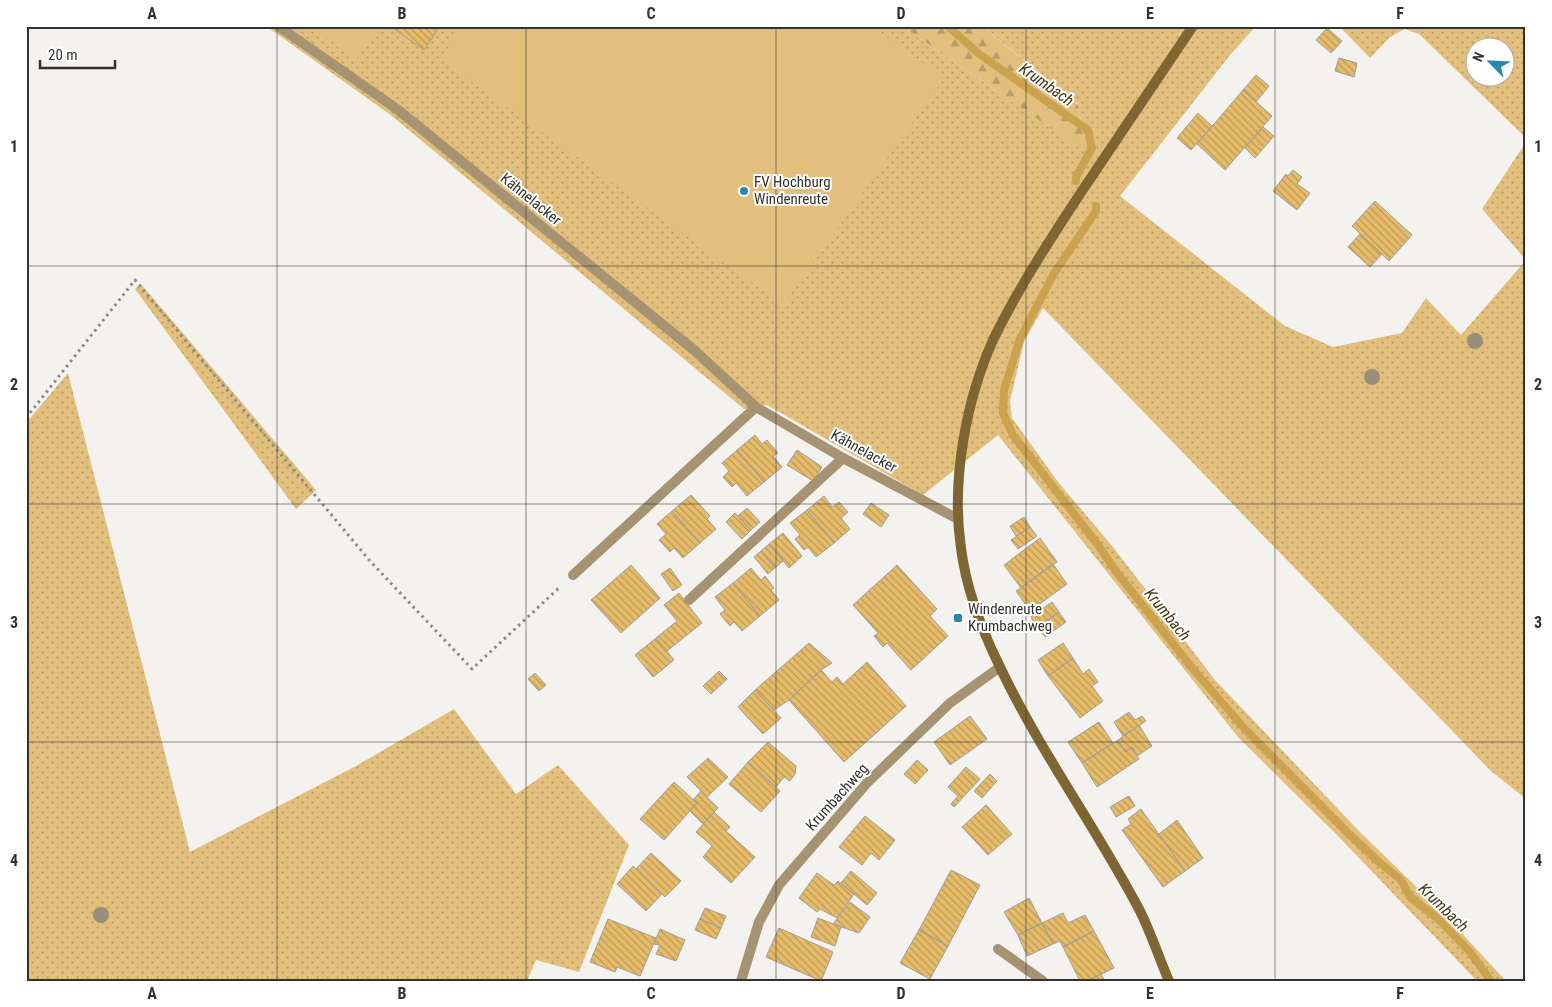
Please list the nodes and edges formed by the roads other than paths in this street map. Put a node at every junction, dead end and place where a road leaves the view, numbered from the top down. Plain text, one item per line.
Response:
1 (278, 26) edge
2 (1193, 26) edge
3 (756, 407) junction
4 (843, 458) junction
5 (958, 518) junction
6 (573, 575) road end
7 (689, 600) dead end
8 (1000, 667) junction
9 (998, 949) dead end
10 (741, 981) edge
11 (1042, 981) edge
12 (1168, 981) edge

1 - 3 street, Kähnelacker
2 - 5 street
3 - 4 street, Kähnelacker
3 - 6 street
4 - 5 street, Kähnelacker
4 - 7 street
5 - 8 street
8 - 10 street, Krumbachweg
8 - 12 street
9 - 11 street

